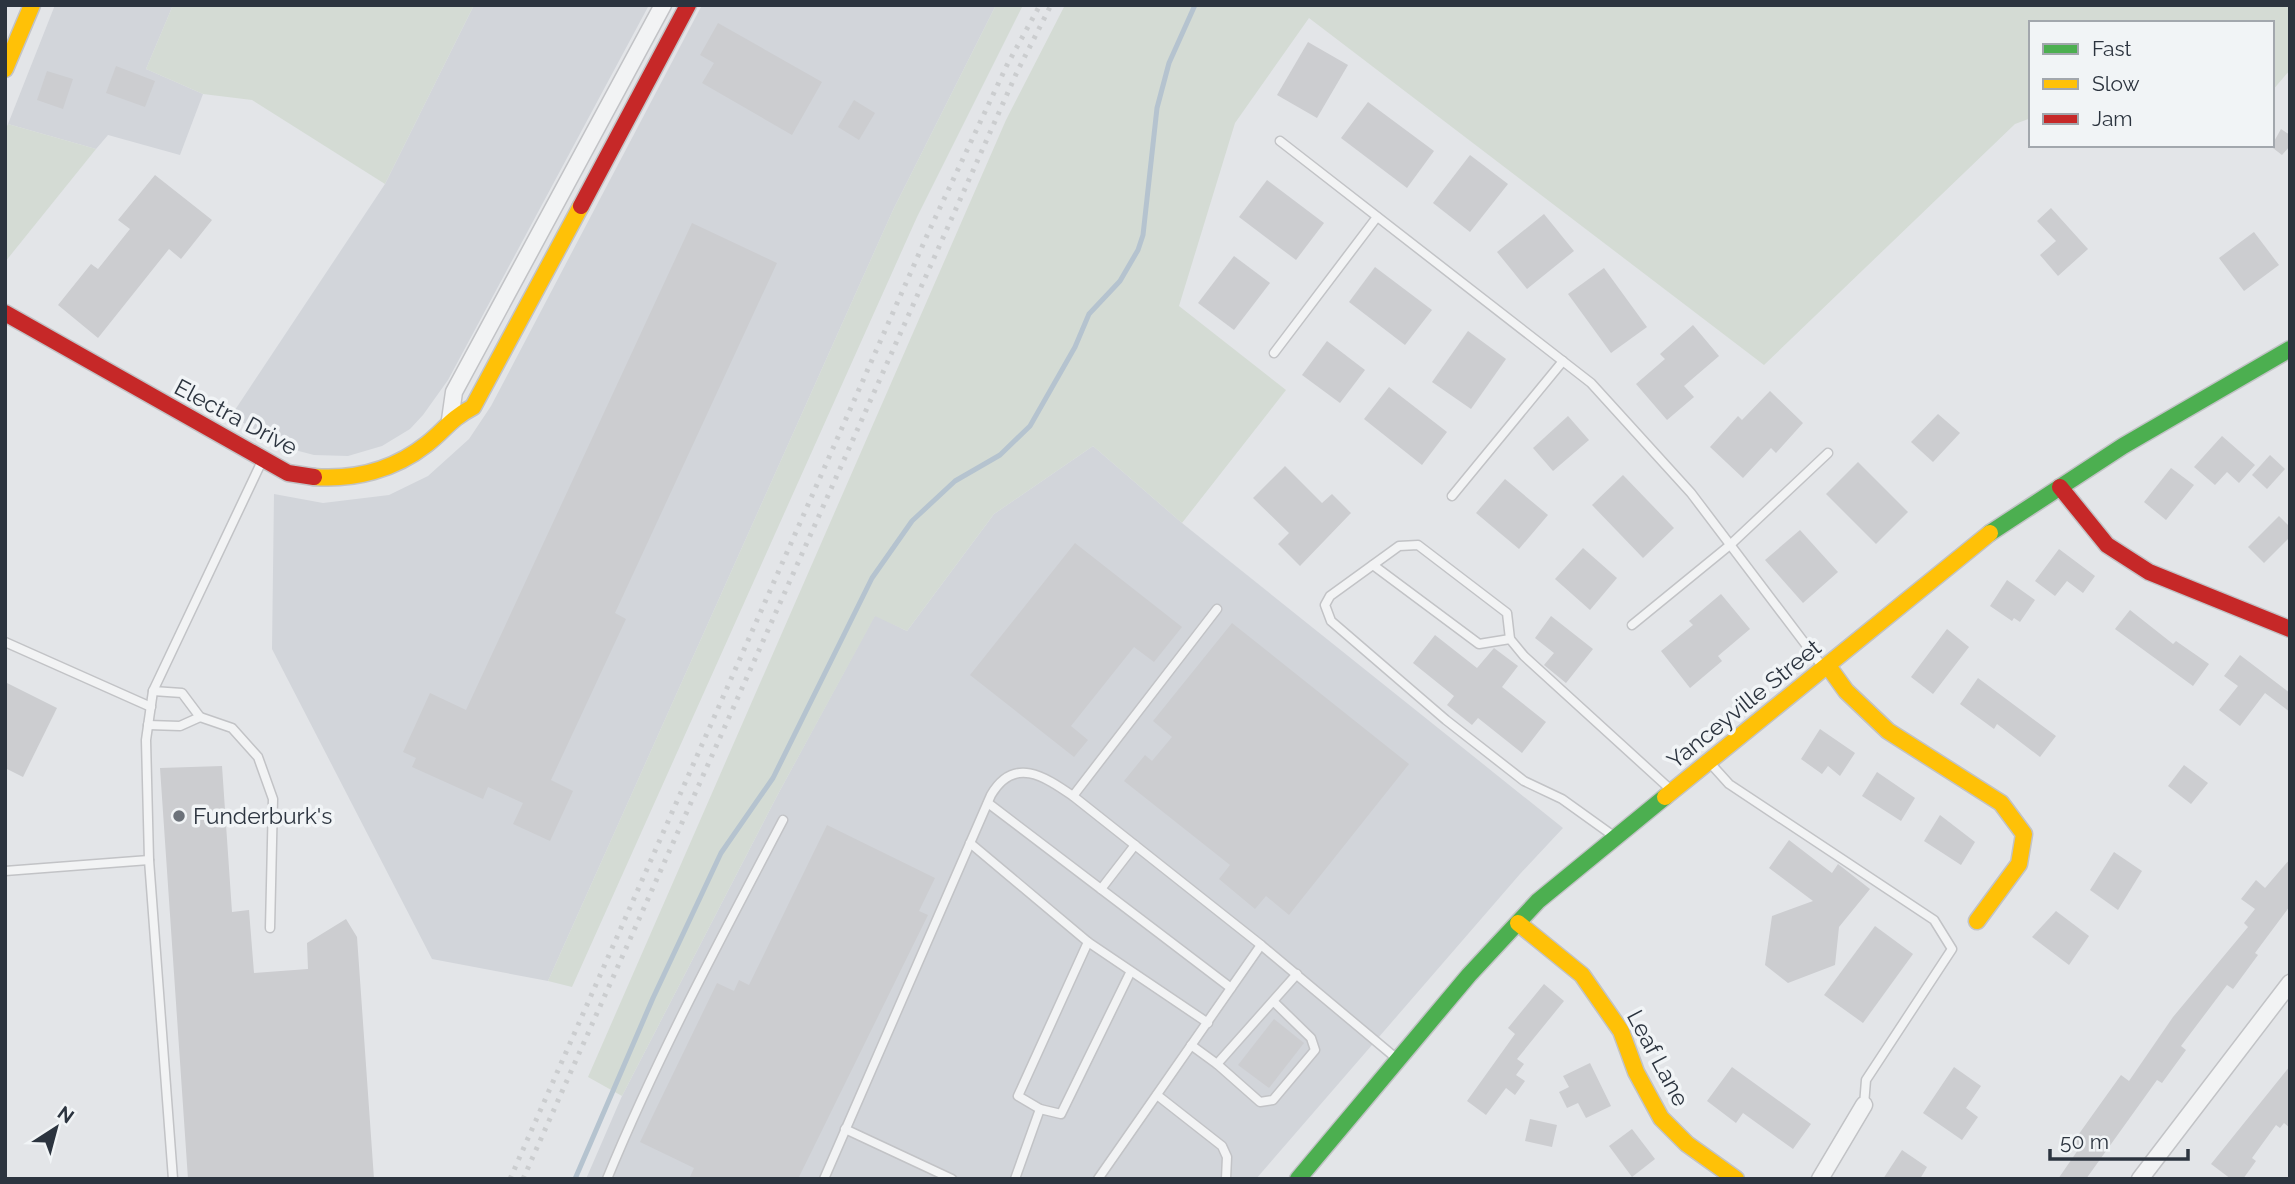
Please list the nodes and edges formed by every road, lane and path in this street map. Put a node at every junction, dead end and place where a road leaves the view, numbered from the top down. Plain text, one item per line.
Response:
1 (32, 5) edge
2 (663, 5) edge
3 (688, 5) edge
4 (5, 69) edge
5 (606, 111) junction
6 (627, 121) junction
7 (1280, 141) dead end
8 (1377, 217) junction
9 (5, 313) edge
10 (2290, 349) edge
11 (1274, 353) dead end
12 (1563, 361) junction
13 (450, 420) junction
14 (1828, 453) dead end
15 (262, 461) junction
16 (2060, 487) junction
17 (1452, 496) dead end
18 (1730, 545) junction
19 (1373, 565) junction
20 (1217, 609) dead end
21 (1632, 625) dead end
22 (2290, 629) edge
23 (1510, 639) junction
24 (5, 642) edge
25 (1826, 667) junction
26 (153, 691) junction
27 (151, 707) junction
28 (201, 716) junction
29 (148, 725) junction
30 (1709, 762) junction
31 (1673, 791) junction
32 (1073, 796) junction
33 (988, 803) junction
34 (783, 820) dead end
35 (1616, 838) junction
36 (970, 843) junction
37 (1135, 845) junction
38 (149, 860) junction
39 (5, 871) edge
40 (1101, 889) junction
41 (1977, 921) dead end
42 (1518, 923) junction
43 (270, 928) dead end
44 (1088, 942) junction
45 (1261, 945) junction
46 (1130, 973) junction
47 (1297, 974) junction
48 (2290, 983) edge
49 (1231, 988) junction
50 (1273, 1001) junction
51 (1208, 1023) junction
52 (1191, 1045) junction
53 (1398, 1060) junction
54 (1217, 1064) junction
55 (1157, 1095) junction
56 (1864, 1105) joint
57 (1040, 1109) junction
58 (845, 1129) junction
59 (173, 1179) edge
60 (607, 1179) edge
61 (824, 1179) edge
62 (952, 1179) edge
63 (1015, 1179) edge
64 (1098, 1179) edge
65 (1226, 1179) edge
66 (1298, 1179) edge
67 (1736, 1179) edge
68 (1820, 1179) edge
69 (2140, 1179) edge

1 - 4 street
2 - 5 street
3 - 6 street, Electra Drive
5 - 6 lane
5 - 13 street
6 - 13 street, Electra Drive
7 - 8 lane
8 - 11 lane
8 - 12 lane
9 - 15 street, Electra Drive
10 - 16 street, Yanceyville Street
12 - 17 lane
12 - 18 lane
13 - 15 street, Electra Drive
14 - 18 lane
15 - 26 lane
16 - 22 street
16 - 25 street, Yanceyville Street
18 - 21 lane
18 - 25 lane
19 - 23 lane
19 - 23 lane
19 - 35 lane
20 - 32 lane
23 - 31 lane
24 - 27 lane
25 - 30 street, Yanceyville Street
25 - 41 street
26 - 27 lane
26 - 28 lane
27 - 29 lane
28 - 29 lane
28 - 43 lane
29 - 38 lane
30 - 31 street, Yanceyville Street
30 - 56 lane
31 - 35 street, Yanceyville Street
32 - 33 lane
32 - 37 lane
33 - 36 lane
33 - 40 lane
34 - 60 lane
35 - 42 street, Yanceyville Street
36 - 44 lane
36 - 58 lane
37 - 40 lane
37 - 45 lane
38 - 39 lane
38 - 59 lane
40 - 49 lane
42 - 53 street, Yanceyville Street
42 - 67 street, Leaf Lane
44 - 46 lane
44 - 57 lane
45 - 47 lane
45 - 49 lane
46 - 51 lane
46 - 57 lane
47 - 50 lane
47 - 53 lane
48 - 69 street
49 - 51 lane
50 - 54 lane
50 - 54 lane
51 - 52 lane
52 - 54 lane
52 - 55 lane
53 - 66 street, Yanceyville Street
55 - 64 lane
55 - 65 lane
56 - 68 street
57 - 63 lane
58 - 61 lane
58 - 62 lane

